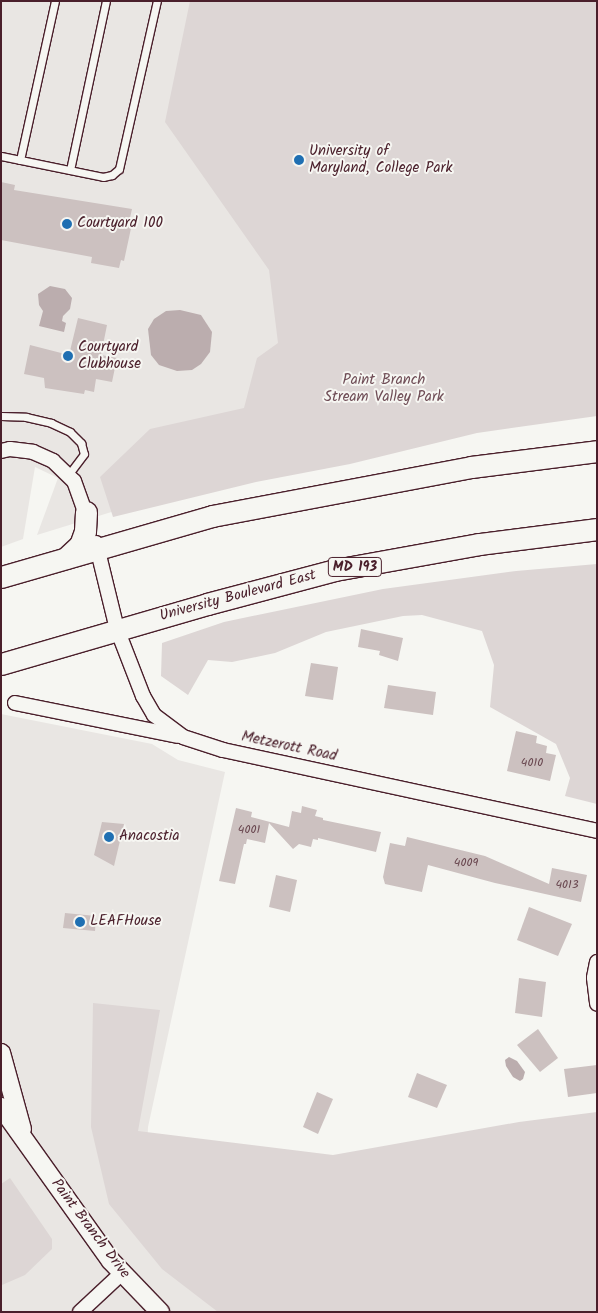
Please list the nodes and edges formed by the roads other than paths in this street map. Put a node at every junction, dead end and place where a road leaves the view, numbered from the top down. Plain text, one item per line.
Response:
1 (56, 1) edge
2 (106, 1) edge
3 (157, 1) edge
4 (1, 156) edge
5 (20, 160) junction
6 (70, 170) junction
7 (1, 416) edge
8 (1, 450) edge
9 (597, 451) edge
10 (68, 475) junction
11 (86, 512) junction
12 (597, 529) edge
13 (98, 548) junction
14 (66, 558) junction
15 (1, 577) edge
16 (118, 629) junction
17 (1, 664) edge
18 (15, 704) dead end
19 (183, 737) junction
20 (597, 831) edge
21 (597, 962) edge
22 (597, 1004) edge
23 (1, 1053) edge
24 (1, 1107) edge
25 (25, 1142) junction
26 (122, 1273) junction
27 (80, 1312) edge
28 (160, 1312) edge

1 - 5 lane
2 - 6 lane
3 - 6 lane
4 - 5 lane
5 - 6 lane
7 - 10 lane
8 - 10 street
9 - 13 main road
10 - 11 street, Metzerott Road
11 - 13 street, Metzerott Road
11 - 14 main road
12 - 16 main road, University Boulevard East / MD 193
13 - 14 main road
13 - 16 street, Metzerott Road
14 - 15 main road
16 - 17 main road, University Boulevard East / MD 193
16 - 19 street, Metzerott Road
18 - 19 street
19 - 20 street, Metzerott Road
21 - 22 street
23 - 25 street, Paint Branch Drive
24 - 25 street, Paint Branch Drive
25 - 26 street, Paint Branch Drive
26 - 27 street
26 - 28 street, Paint Branch Drive

